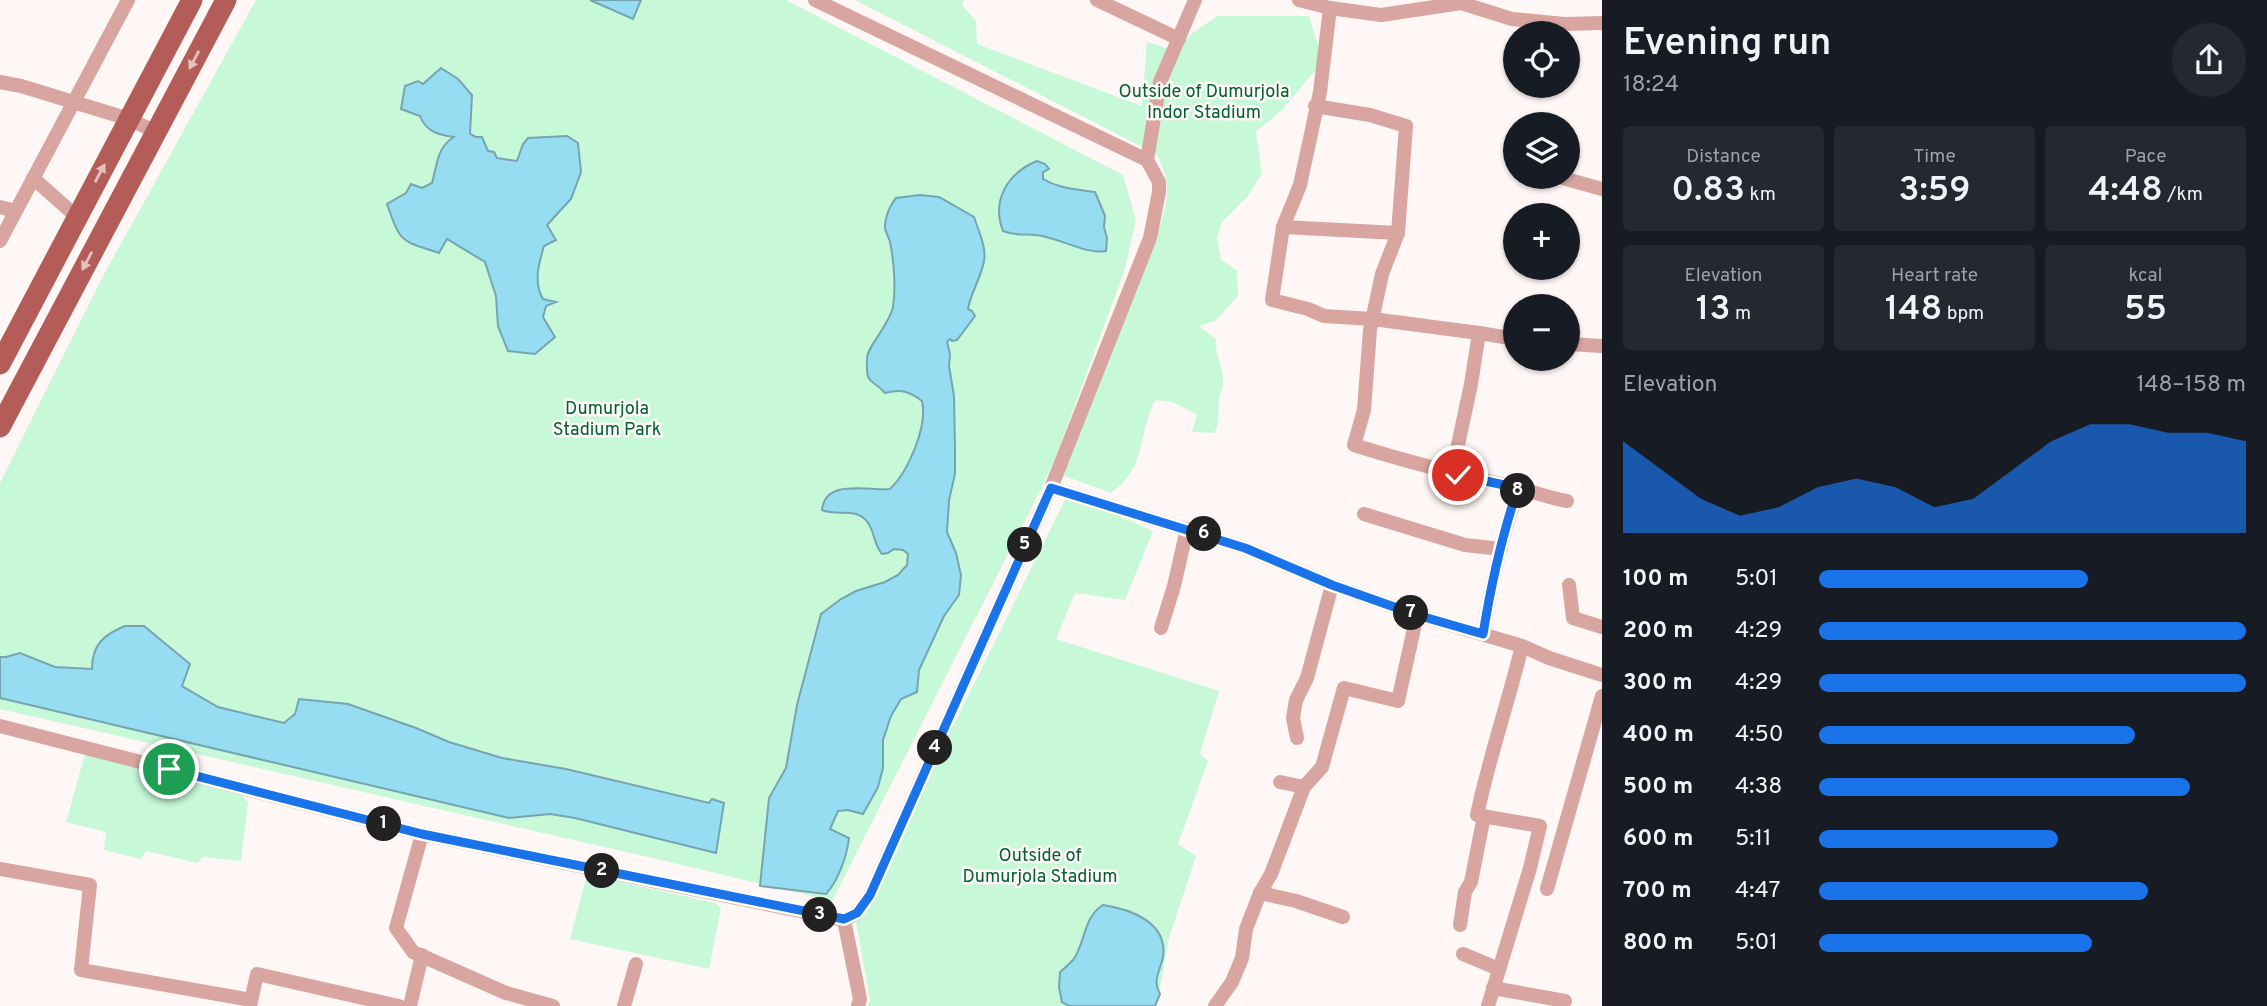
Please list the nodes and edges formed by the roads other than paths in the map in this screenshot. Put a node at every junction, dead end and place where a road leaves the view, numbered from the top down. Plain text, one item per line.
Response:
1 (128, 0) edge
2 (192, 0) edge
3 (226, 0) edge
4 (815, 0) edge
5 (1097, 0) edge
6 (1195, 0) edge
7 (1299, 0) edge
8 (1330, 9) junction
9 (1602, 23) edge
10 (1179, 39) junction
11 (0, 82) edge
12 (73, 103) junction
13 (1315, 106) junction
14 (129, 119) junction
15 (156, 132) junction
16 (1147, 160) junction
17 (33, 178) junction
18 (1580, 183) edge
19 (1602, 189) edge
20 (0, 207) edge
21 (15, 211) junction
22 (77, 217) junction
23 (1283, 227) junction
24 (1398, 233) junction
25 (0, 241) edge
26 (1373, 318) junction
27 (1479, 332) junction
28 (1503, 337) edge
29 (1580, 345) edge
30 (1602, 346) edge
31 (0, 364) edge
32 (0, 427) edge
33 (1452, 473) junction
34 (1051, 488) junction
35 (1518, 488) junction
36 (1567, 501) dead end
37 (1364, 514) dead end
38 (1187, 529) junction
39 (1501, 549) junction
40 (1332, 585) junction
41 (1569, 585) dead end
42 (1417, 615) junction
43 (1602, 627) edge
44 (1161, 628) dead end
45 (1483, 634) junction
46 (1522, 646) junction
47 (1602, 675) edge
48 (1602, 696) edge
49 (0, 726) edge
50 (1297, 738) dead end
51 (1280, 782) dead end
52 (1304, 787) junction
53 (1484, 816) junction
54 (422, 834) junction
55 (0, 869) edge
56 (1547, 889) dead end
57 (1260, 893) junction
58 (1343, 917) dead end
59 (844, 919) junction
60 (1460, 925) dead end
61 (1463, 954) dead end
62 (422, 956) junction
63 (636, 964) dead end
64 (1499, 969) junction
65 (1493, 988) junction
66 (1565, 1001) dead end
67 (356, 1002) edge
68 (250, 1003) edge
69 (1220, 1004) edge
70 (399, 1006) edge
71 (410, 1006) edge
72 (553, 1006) edge
73 (624, 1006) edge
74 (858, 1006) edge
75 (1489, 1006) edge

1 - 12 street
2 - 14 main road
3 -> 15 main road
4 - 16 street
5 - 10 street
6 - 10 street
7 - 8 street
8 - 9 street
8 - 13 street
10 - 16 street
11 - 12 street
12 - 14 street
12 - 17 street
13 - 23 street
13 - 24 street
14 - 15 street
22 -> 14 main road
15 -> 32 main road
16 - 34 street
17 - 21 street
17 - 22 street
18 - 19 street
20 - 21 street
21 - 25 street
22 - 31 main road
23 - 24 street
23 - 26 street
24 - 26 street
26 - 27 street
26 - 33 street
27 - 28 street
27 - 33 street
29 - 30 street
33 - 35 street
34 - 38 street
34 - 59 street
35 - 36 street
35 - 39 street
37 - 39 street
38 - 40 street
38 - 44 street
39 - 45 street
40 - 42 street
40 - 50 street
41 - 43 street
42 - 45 street
42 - 52 street
45 - 46 street
46 - 47 street
46 - 53 street
48 - 56 street
49 - 54 street
51 - 52 street
52 - 57 street
53 - 60 street
53 - 64 street
54 - 59 street
54 - 62 street
55 - 68 street
57 - 58 street
57 - 69 street
59 - 74 street
61 - 64 street
62 - 71 street
62 - 72 street
63 - 73 street
64 - 65 street
65 - 66 street
65 - 75 street
67 - 68 street
67 - 70 street

